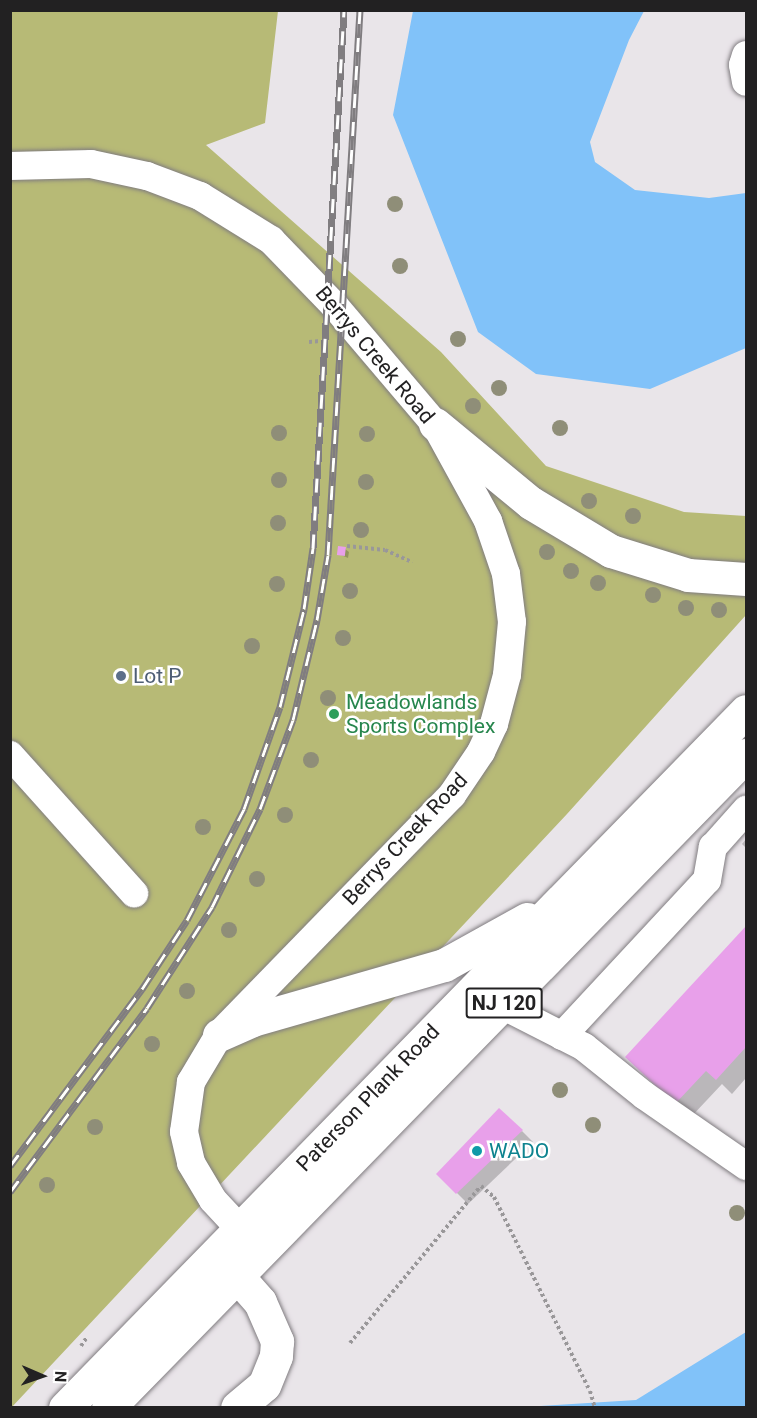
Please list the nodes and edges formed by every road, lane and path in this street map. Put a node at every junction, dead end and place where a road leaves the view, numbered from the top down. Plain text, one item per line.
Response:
1 (747, 55) edge
2 (747, 82) edge
3 (10, 166) edge
4 (320, 341) dead end
5 (309, 342) dead end
6 (435, 424) junction
7 (347, 546) dead end
8 (412, 562) dead end
9 (747, 579) edge
10 (747, 711) edge
11 (10, 755) edge
12 (747, 755) edge
13 (747, 810) edge
14 (134, 893) dead end
15 (567, 895) junction
16 (502, 1005) junction
17 (219, 1035) junction
18 (562, 1036) junction
19 (747, 1166) edge
20 (251, 1241) junction
21 (227, 1264) junction
22 (87, 1337) dead end
23 (350, 1343) dead end
24 (81, 1346) dead end
25 (65, 1407) edge
26 (108, 1407) edge
27 (237, 1407) edge
28 (595, 1407) edge

1 - 2 street
3 - 6 street, Berrys Creek Road
4 - 5 path
6 - 9 main road
6 - 17 street, Berrys Creek Road
7 - 8 path
10 - 15 main road, Paterson Plank Road / NJ 120
11 - 14 street
12 - 16 main road, Paterson Plank Road / NJ 120
13 - 18 street
15 - 17 main road
15 - 20 main road, Paterson Plank Road / NJ 120
16 - 18 street
16 - 20 main road, Paterson Plank Road / NJ 120
17 - 20 street, Berrys Creek Road
18 - 19 street
20 - 21 main road, Paterson Plank Road / NJ 120
21 - 25 main road, Paterson Plank Road / NJ 120
21 - 26 main road, Paterson Plank Road / NJ 120
21 - 27 main road
22 - 24 path
23 - 28 path

